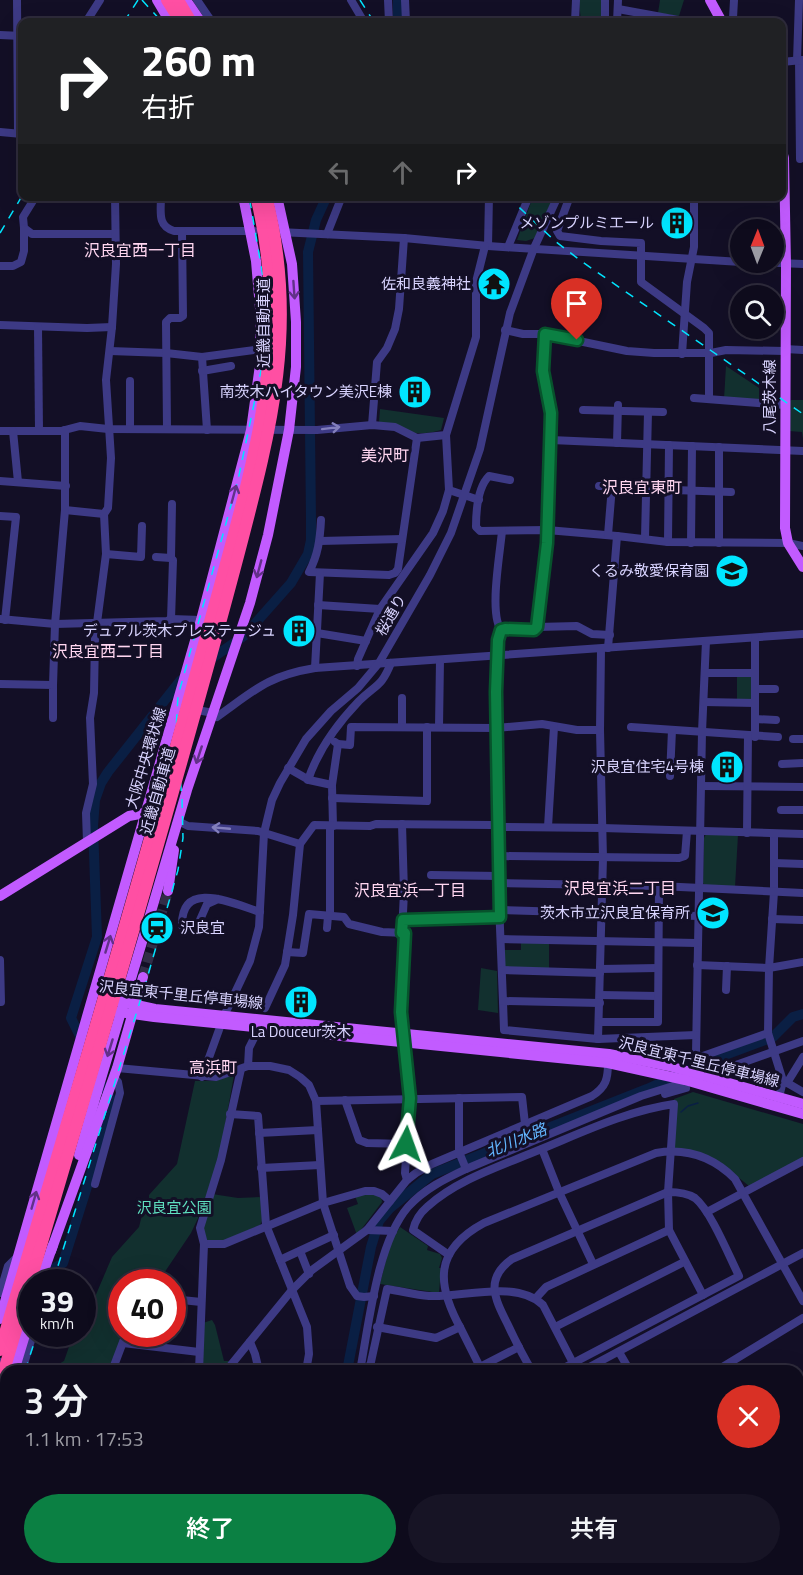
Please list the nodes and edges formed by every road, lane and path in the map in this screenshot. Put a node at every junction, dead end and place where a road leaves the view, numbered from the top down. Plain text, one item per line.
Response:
1 (17, 0) edge
2 (100, 0) edge
3 (157, 0) edge
4 (167, 0) edge
5 (178, 0) edge
6 (186, 0) edge
7 (351, 0) edge
8 (388, 0) edge
9 (405, 0) edge
10 (576, 0) edge
11 (605, 0) edge
12 (710, 0) edge
13 (734, 0) edge
14 (800, 0) edge
15 (198, 1) edge
16 (618, 4) edge
17 (18, 18) edge
18 (89, 18) edge
19 (168, 18) edge
20 (176, 18) edge
21 (178, 18) edge
22 (189, 18) edge
23 (198, 18) edge
24 (209, 18) edge
25 (362, 18) edge
26 (389, 18) edge
27 (406, 18) edge
28 (575, 18) edge
29 (605, 18) edge
30 (672, 18) edge
31 (720, 18) edge
32 (733, 18) edge
33 (0, 35) edge
34 (18, 36) edge
35 (800, 60) edge
36 (801, 112) edge
37 (0, 132) edge
38 (18, 133) edge
39 (786, 157) edge
40 (801, 160) edge
41 (33, 201) edge
42 (115, 201) edge
43 (161, 201) edge
44 (244, 201) edge
45 (257, 201) edge
46 (267, 201) edge
47 (278, 201) edge
48 (340, 201) edge
49 (489, 201) edge
50 (527, 201) edge
51 (556, 201) edge
52 (568, 201) edge
53 (694, 201) edge
54 (784, 201) edge
55 (24, 228) junction
56 (182, 231) junction
57 (251, 231) junction
58 (286, 232) junction
59 (114, 234) junction
60 (323, 234) junction
61 (404, 238) junction
62 (487, 246) junction
63 (508, 247) junction
64 (534, 248) junction
65 (641, 256) junction
66 (692, 259) junction
67 (730, 261) edge
68 (786, 264) junction
69 (803, 264) edge
70 (0, 266) edge
71 (685, 314) junction
72 (0, 325) edge
73 (38, 327) junction
74 (112, 327) junction
75 (505, 330) junction
76 (545, 334) junction
77 (261, 350) junction
78 (785, 350) junction
79 (803, 350) edge
80 (110, 351) junction
81 (711, 352) junction
82 (166, 353) junction
83 (682, 354) junction
84 (202, 357) junction
85 (231, 366) dead end
86 (202, 371) junction
87 (130, 381) dead end
88 (694, 398) dead end
89 (709, 399) junction
90 (785, 405) junction
91 (618, 408) junction
92 (583, 410) dead end
93 (648, 412) junction
94 (663, 412) dead end
95 (372, 425) junction
96 (108, 429) junction
97 (129, 429) junction
98 (167, 429) junction
99 (207, 429) junction
100 (251, 429) junction
101 (13, 430) junction
102 (65, 430) junction
103 (290, 430) junction
104 (0, 431) edge
105 (39, 431) junction
106 (446, 435) junction
107 (417, 438) junction
108 (550, 440) junction
109 (617, 443) junction
110 (646, 444) junction
111 (669, 445) junction
112 (692, 446) junction
113 (719, 447) junction
114 (785, 450) junction
115 (803, 451) edge
116 (510, 480) dead end
117 (0, 481) edge
118 (18, 482) junction
119 (66, 486) junction
120 (599, 486) dead end
121 (612, 486) junction
122 (646, 489) junction
123 (448, 490) junction
124 (669, 490) junction
125 (691, 490) junction
126 (719, 491) junction
127 (731, 492) dead end
128 (465, 494) junction
129 (479, 500) junction
130 (172, 504) dead end
131 (65, 510) junction
132 (104, 514) junction
133 (0, 516) edge
134 (321, 520) dead end
135 (142, 526) dead end
136 (547, 530) junction
137 (502, 531) junction
138 (612, 536) junction
139 (645, 538) junction
140 (402, 539) junction
141 (320, 541) junction
142 (668, 542) junction
143 (691, 543) junction
144 (719, 543) junction
145 (788, 543) junction
146 (803, 546) edge
147 (106, 554) junction
148 (156, 557) dead end
149 (171, 558) junction
150 (803, 567) edge
151 (320, 573) junction
152 (318, 605) junction
153 (380, 609) junction
154 (171, 619) junction
155 (3, 620) edge
156 (201, 620) junction
157 (97, 623) junction
158 (55, 624) junction
159 (537, 627) junction
160 (501, 630) junction
161 (317, 633) junction
162 (803, 634) edge
163 (609, 635) junction
164 (755, 638) junction
165 (366, 641) junction
166 (706, 641) junction
167 (605, 648) junction
168 (498, 657) junction
169 (440, 660) junction
170 (379, 663) junction
171 (391, 663) junction
172 (357, 666) junction
173 (315, 668) junction
174 (705, 673) junction
175 (755, 673) junction
176 (0, 684) edge
177 (53, 685) junction
178 (755, 689) junction
179 (775, 689) dead end
180 (402, 698) dead end
181 (704, 702) junction
182 (755, 703) junction
183 (177, 707) junction
184 (213, 713) junction
185 (53, 718) dead end
186 (755, 719) junction
187 (776, 720) dead end
188 (402, 727) junction
189 (427, 727) junction
190 (439, 727) junction
191 (554, 727) junction
192 (632, 727) dead end
193 (496, 728) junction
194 (600, 730) junction
195 (672, 730) junction
196 (702, 732) junction
197 (751, 736) junction
198 (778, 737) dead end
199 (329, 738) junction
200 (793, 739) dead end
201 (803, 739) edge
202 (338, 744) junction
203 (782, 764) dead end
204 (803, 764) edge
205 (288, 768) junction
206 (670, 776) dead end
207 (308, 780) junction
208 (332, 785) junction
209 (701, 786) junction
210 (748, 786) junction
211 (803, 787) edge
212 (332, 798) junction
213 (781, 810) dead end
214 (803, 810) edge
215 (145, 813) junction
216 (402, 824) junction
217 (177, 825) junction
218 (331, 826) junction
219 (497, 827) junction
220 (548, 827) junction
221 (603, 828) junction
222 (687, 831) junction
223 (700, 831) junction
224 (264, 833) junction
225 (747, 833) junction
226 (774, 834) junction
227 (803, 834) edge
228 (92, 839) junction
229 (300, 844) junction
230 (498, 856) junction
231 (603, 858) junction
232 (774, 863) junction
233 (803, 864) edge
234 (431, 875) dead end
235 (499, 880) junction
236 (602, 885) junction
237 (659, 886) junction
238 (699, 888) junction
239 (168, 891) tunnel mouth
240 (774, 892) junction
241 (803, 893) edge
242 (0, 896) edge
243 (218, 899) junction
244 (260, 912) junction
245 (500, 913) junction
246 (601, 913) junction
247 (658, 914) junction
248 (329, 916) junction
249 (698, 916) junction
250 (772, 919) junction
251 (403, 920) junction
252 (803, 920) edge
253 (327, 927) dead end
254 (404, 933) junction
255 (501, 939) junction
256 (601, 940) junction
257 (658, 942) junction
258 (697, 943) junction
259 (287, 952) junction
260 (0, 960) edge
261 (803, 962) edge
262 (697, 965) junction
263 (727, 966) junction
264 (658, 968) junction
265 (769, 968) junction
266 (502, 970) junction
267 (600, 971) junction
268 (143, 977) tunnel mouth
269 (726, 990) dead end
270 (658, 996) junction
271 (600, 999) junction
272 (90, 1000) junction
273 (503, 1001) junction
274 (1, 1002) edge
275 (265, 1008) dead end
276 (135, 1010) junction
277 (223, 1019) junction
278 (599, 1022) junction
279 (696, 1035) junction
280 (254, 1038) dead end
281 (404, 1038) junction
282 (598, 1039) junction
283 (803, 1041) edge
284 (770, 1043) junction
285 (803, 1057) edge
286 (608, 1063) junction
287 (244, 1067) junction
288 (115, 1072) junction
289 (725, 1075) dead end
290 (705, 1076) junction
291 (202, 1077) junction
292 (785, 1082) junction
293 (685, 1083) junction
294 (803, 1092) edge
295 (410, 1098) junction
296 (459, 1098) junction
297 (316, 1101) junction
298 (345, 1101) junction
299 (778, 1102) junction
300 (803, 1104) edge
301 (230, 1114) junction
302 (803, 1114) edge
303 (525, 1124) junction
304 (318, 1130) junction
305 (259, 1133) junction
306 (406, 1144) junction
307 (542, 1149) junction
308 (671, 1151) junction
309 (459, 1152) junction
310 (803, 1161) edge
311 (320, 1165) junction
312 (261, 1168) junction
313 (466, 1169) junction
314 (407, 1180) junction
315 (95, 1184) dead end
316 (559, 1192) junction
317 (668, 1192) junction
318 (743, 1192) junction
319 (390, 1201) junction
320 (323, 1203) junction
321 (707, 1212) junction
322 (267, 1225) junction
323 (367, 1230) junction
324 (578, 1230) junction
325 (669, 1230) junction
326 (393, 1231) junction
327 (334, 1235) junction
328 (204, 1244) junction
329 (339, 1250) junction
330 (51, 1251) junction
331 (300, 1251) junction
332 (803, 1253) edge
333 (449, 1255) junction
334 (17, 1257) junction
335 (280, 1260) junction
336 (684, 1262) junction
337 (593, 1264) junction
338 (782, 1264) junction
339 (45, 1265) junction
340 (44, 1269) edge
341 (45, 1269) edge
342 (309, 1274) junction
343 (292, 1290) junction
344 (494, 1292) junction
345 (0, 1293) edge
346 (445, 1295) junction
347 (703, 1295) junction
348 (374, 1296) junction
349 (536, 1298) junction
350 (186, 1300) edge
351 (803, 1301) edge
352 (201, 1302) junction
353 (0, 1318) edge
354 (803, 1318) edge
355 (377, 1327) junction
356 (460, 1327) junction
357 (555, 1327) junction
358 (250, 1342) junction
359 (23, 1347) edge
360 (27, 1347) edge
361 (121, 1347) edge
362 (157, 1347) edge
363 (519, 1347) junction
364 (0, 1350) edge
365 (199, 1352) junction
366 (619, 1352) junction
367 (573, 1363) junction
368 (6, 1365) edge
369 (16, 1365) edge
370 (23, 1365) edge
371 (114, 1365) edge
372 (199, 1365) edge
373 (231, 1365) edge
374 (258, 1365) edge
375 (307, 1365) edge
376 (361, 1365) edge
377 (370, 1365) edge
378 (476, 1365) edge
379 (485, 1365) edge
380 (529, 1365) edge
381 (569, 1365) edge
382 (594, 1365) edge
383 (627, 1365) edge
384 (726, 1365) edge

1 - 17 street
2 - 18 street
3 - 19 main road
4 - 21 highway, bridge
5 - 22 highway, bridge
6 - 23 main road, bridge
7 - 25 street
8 - 26 street
9 - 27 street
10 - 28 street
11 - 29 street
12 - 31 main road
13 - 32 street
14 - 35 street
15 - 20 street
15 - 24 street
16 - 30 street
33 - 34 street
35 - 36 street
36 - 40 street
37 - 38 street
39 - 40 street
41 - 55 street
42 - 59 street
43 - 56 street
44 - 57 main road, 大阪中央環状線
45 - 364 highway, 近畿自動車道, bridge
46 - 368 highway, 近畿自動車道, bridge
47 - 58 main road
48 - 60 street
49 - 62 street
50 - 63 street
51 - 64 street, 桜通り
52 - 65 street
53 - 66 street
54 - 68 main road, 八尾茨木線
55 - 59 street
55 - 70 street
56 - 57 street
56 - 82 street
57 - 58 street
57 - 77 main road, 大阪中央環状線
58 - 60 street
58 -> 103 main road
59 - 74 street
60 - 61 street
61 - 62 street
61 - 95 street
62 - 63 street
62 - 106 street
63 - 64 street
64 - 65 street
64 - 75 street, 桜通り
65 - 66 street
65 - 71 street
66 - 67 street
66 - 71 street
68 - 69 street
68 - 78 main road, 八尾茨木線
71 - 81 street
71 - 83 street
72 - 73 street
73 - 74 street
73 - 105 street
74 - 80 street
75 - 76 street
75 - 128 street, 桜通り
76 - 83 street
76 - 108 street
77 - 84 street
77 - 100 main road, 大阪中央環状線
78 - 79 street
78 - 81 street
78 - 90 main road, 八尾茨木線
80 - 82 street
80 - 96 street
81 - 83 street
81 - 89 street
82 - 84 street
82 - 98 street
84 - 86 street
85 - 86 street
86 - 99 street
87 - 97 street
88 - 89 street
89 - 90 street
90 - 114 main road, 八尾茨木線
91 - 92 street
91 - 93 street
91 - 109 street
93 - 94 street
93 - 110 street
103 -> 95 street
95 - 107 street
96 - 97 street
96 - 102 street
96 - 132 street
97 - 98 street
98 - 99 street
99 - 100 street
100 - 103 street
156 -> 100 main road, 大阪中央環状線
101 - 104 street
101 - 105 street
101 - 118 street
102 - 105 street
102 - 119 street
103 -> 184 main road
106 - 107 street
106 - 123 street
107 - 140 street
108 - 109 street
108 - 136 street
109 - 110 street
110 - 111 street
110 - 122 street
111 - 112 street
111 - 124 street
112 - 113 street
112 - 125 street
113 - 114 street
113 - 126 street
114 - 115 street
114 - 145 main road, 八尾茨木線
116 - 129 street
117 - 118 street
118 - 119 street
119 - 131 street
120 - 121 street
121 - 122 street
121 - 138 street
122 - 124 street
122 - 139 street
123 - 128 street
123 - 153 street
124 - 125 street
124 - 142 street
125 - 126 street
125 - 143 street
126 - 127 street
126 - 144 street
128 - 129 street
128 - 170 street, 桜通り
129 - 137 street
130 - 149 street
131 - 132 street
131 - 158 street
132 - 147 street
133 - 155 street
134 - 141 street
135 - 147 street
136 - 137 street
136 - 138 street
136 - 159 street
137 - 160 street
138 - 139 street
138 - 163 street
139 - 142 street
140 - 141 street
140 - 151 street
141 - 151 street
142 - 143 street
143 - 144 street
144 - 145 street
145 - 146 street
145 - 150 main road, 八尾茨木線
147 - 157 street
148 - 149 street
149 - 154 street
151 - 152 street
152 - 153 street
152 - 161 street
153 - 165 street
154 - 156 street
154 - 157 street
155 - 158 street
156 - 183 main road, 大阪中央環状線
157 - 158 street
157 - 228 street
158 - 177 street
159 - 160 street
159 - 163 street
160 - 168 street
161 - 165 street
161 - 173 street
162 - 164 street
163 - 167 street
164 - 166 street
164 - 175 street
165 - 172 street
166 - 167 street
166 - 174 street
167 - 168 street
167 - 194 street
168 - 169 street
168 - 193 street
169 - 171 street
169 - 190 street
170 - 171 street
170 - 172 street
170 - 205 street, 桜通り
171 - 199 street
172 - 173 street
173 - 184 street
174 - 175 street
174 - 181 street
175 - 178 street
176 - 177 street
177 - 185 street
178 - 179 street
178 - 182 street
180 - 188 street
181 - 182 street
181 - 196 street
182 - 186 street
183 - 184 street
183 - 215 main road, 大阪中央環状線
184 -> 217 main road
186 - 187 street
186 - 197 street
188 - 189 street
188 - 202 street
189 - 190 street
189 - 212 street
190 - 193 street
191 - 193 street
191 - 194 street
191 - 220 street
192 - 195 street
193 - 219 street
194 - 221 street
195 - 196 street
195 - 206 street
196 - 197 street
196 - 209 street
197 - 198 street
197 - 210 street
199 - 202 street
199 - 207 street
200 - 201 street
202 - 208 street
203 - 204 street
205 - 207 street
205 - 224 street, 桜通り
207 - 208 street
208 - 212 street
209 - 210 street
209 - 223 street
210 - 211 street
210 - 225 street
212 - 218 street
213 - 214 street
215 - 217 main road
215 - 228 main road
272 -> 215 main road, 大阪中央環状線
216 - 218 street
216 - 219 street
216 - 251 street
224 -> 217 street
217 - 239 main road
217 -> 330 main road, bridge
218 - 229 street
218 - 248 street
219 - 220 street
219 - 230 street
220 - 221 street
221 - 222 street
221 - 231 street
222 - 223 street
222 - 231 street
223 - 225 street
223 - 238 street
224 - 229 street
224 - 244 street, 桜通り
225 - 226 street
226 - 227 street
226 - 232 street
228 - 242 main road
229 - 259 street
230 - 231 street
230 - 235 street
231 - 236 street
232 - 233 street
232 - 240 street
234 - 235 street
235 - 236 street
235 - 245 street
236 - 237 street
236 - 246 street
237 - 238 street
237 - 247 street
238 - 240 street
238 - 249 street
240 - 241 street
240 - 250 street
243 - 243 street
243 - 244 street
244 - 277 street, 桜通り
245 - 246 street
245 - 251 street
245 - 255 street
246 - 247 street
246 - 256 street
247 - 249 street
247 - 257 street
248 - 253 street
248 - 254 street
248 - 259 street
249 - 258 street
250 - 252 street
250 - 265 street
251 - 254 street
254 - 281 street
255 - 256 street
255 - 266 street
256 - 257 street
256 - 267 street
257 - 258 street
257 - 264 street
258 - 262 street
259 - 275 street
260 - 274 street
261 - 265 street
262 - 263 street
262 - 279 street
263 - 265 street
263 - 269 street
264 - 267 street
264 - 270 street
265 - 284 street
266 - 267 street
266 - 273 street
267 - 271 street
268 - 276 main road
270 - 271 street
270 - 278 street
271 - 273 street
271 - 278 street
272 - 276 main road, 沢良宜東千里丘停車場線
334 -> 272 main road, 大阪中央環状線
273 - 282 street
276 - 277 main road, 沢良宜東千里丘停車場線
276 - 288 main road
277 - 281 main road, 沢良宜東千里丘停車場線
277 - 291 street, 桜通り
278 - 282 street
279 - 282 street
279 - 284 street
280 - 287 street
281 - 286 main road, 沢良宜東千里丘停車場線
281 - 290 main road, 沢良宜東千里丘停車場線
281 - 295 street
283 - 284 street
284 - 289 street
284 - 290 street
284 - 292 street
285 - 292 street
286 - 293 main road, 沢良宜東千里丘停車場線
286 - 303 street
287 - 291 street
287 - 297 street
287 - 301 street
288 - 291 street
288 - 315 street
288 - 330 main road
290 - 299 main road, 沢良宜東千里丘停車場線
292 - 294 street
292 - 299 street
293 - 299 main road, 沢良宜東千里丘停車場線
293 - 313 street
295 - 296 street
295 - 298 street
295 - 306 street
296 - 303 street
296 - 309 street
297 - 298 street
297 - 304 street
298 - 306 street
299 - 300 main road, 沢良宜東千里丘停車場線
299 - 302 main road, 沢良宜東千里丘停車場線
301 - 305 street
301 - 328 street
303 - 309 street
304 - 305 street
304 - 311 street
305 - 312 street
306 - 314 street
307 - 308 street
307 - 316 street
307 - 333 street
308 - 316 street
308 - 317 street
308 - 318 street
309 - 313 street
309 - 314 street
310 - 318 street
311 - 312 street
311 - 320 street
312 - 322 street
313 - 326 street
314 - 319 street
316 - 324 street
316 - 333 street
317 - 321 street
317 - 324 street
317 - 325 street
318 - 321 street
318 - 338 street
319 - 320 street
319 - 323 street
320 - 322 street
320 - 327 street
321 - 347 street
322 - 328 street
322 - 335 street
323 - 326 street
323 - 329 street
324 - 337 street
324 - 344 street
325 - 336 street
325 - 337 street
326 - 348 street
327 - 329 street
327 - 331 street
328 - 352 street
329 - 342 street
329 - 348 street
330 - 339 main road
331 - 335 street
331 - 342 street
332 - 338 street
333 - 346 street
334 - 345 street
334 - 353 main road, 大阪中央環状線
335 - 343 street
336 - 347 street
336 - 357 street
337 - 349 street
338 - 351 street
338 - 366 street
339 - 340 main road
339 - 341 street
342 - 343 street
343 - 358 street
343 - 375 street
344 - 346 street
344 - 349 street
344 - 363 street
346 - 355 street
346 - 356 street
347 - 367 street
348 - 376 street
349 - 357 street
350 - 352 street
352 - 365 street
354 - 384 street
355 - 356 street
355 - 377 street
356 - 378 street
357 - 367 street
358 - 373 street
358 - 374 street
359 - 369 main road, bridge
360 - 370 street
361 - 371 street
362 - 365 street
363 - 379 street
363 - 380 street
365 - 372 street
366 - 382 street
366 - 383 street
367 - 381 street

